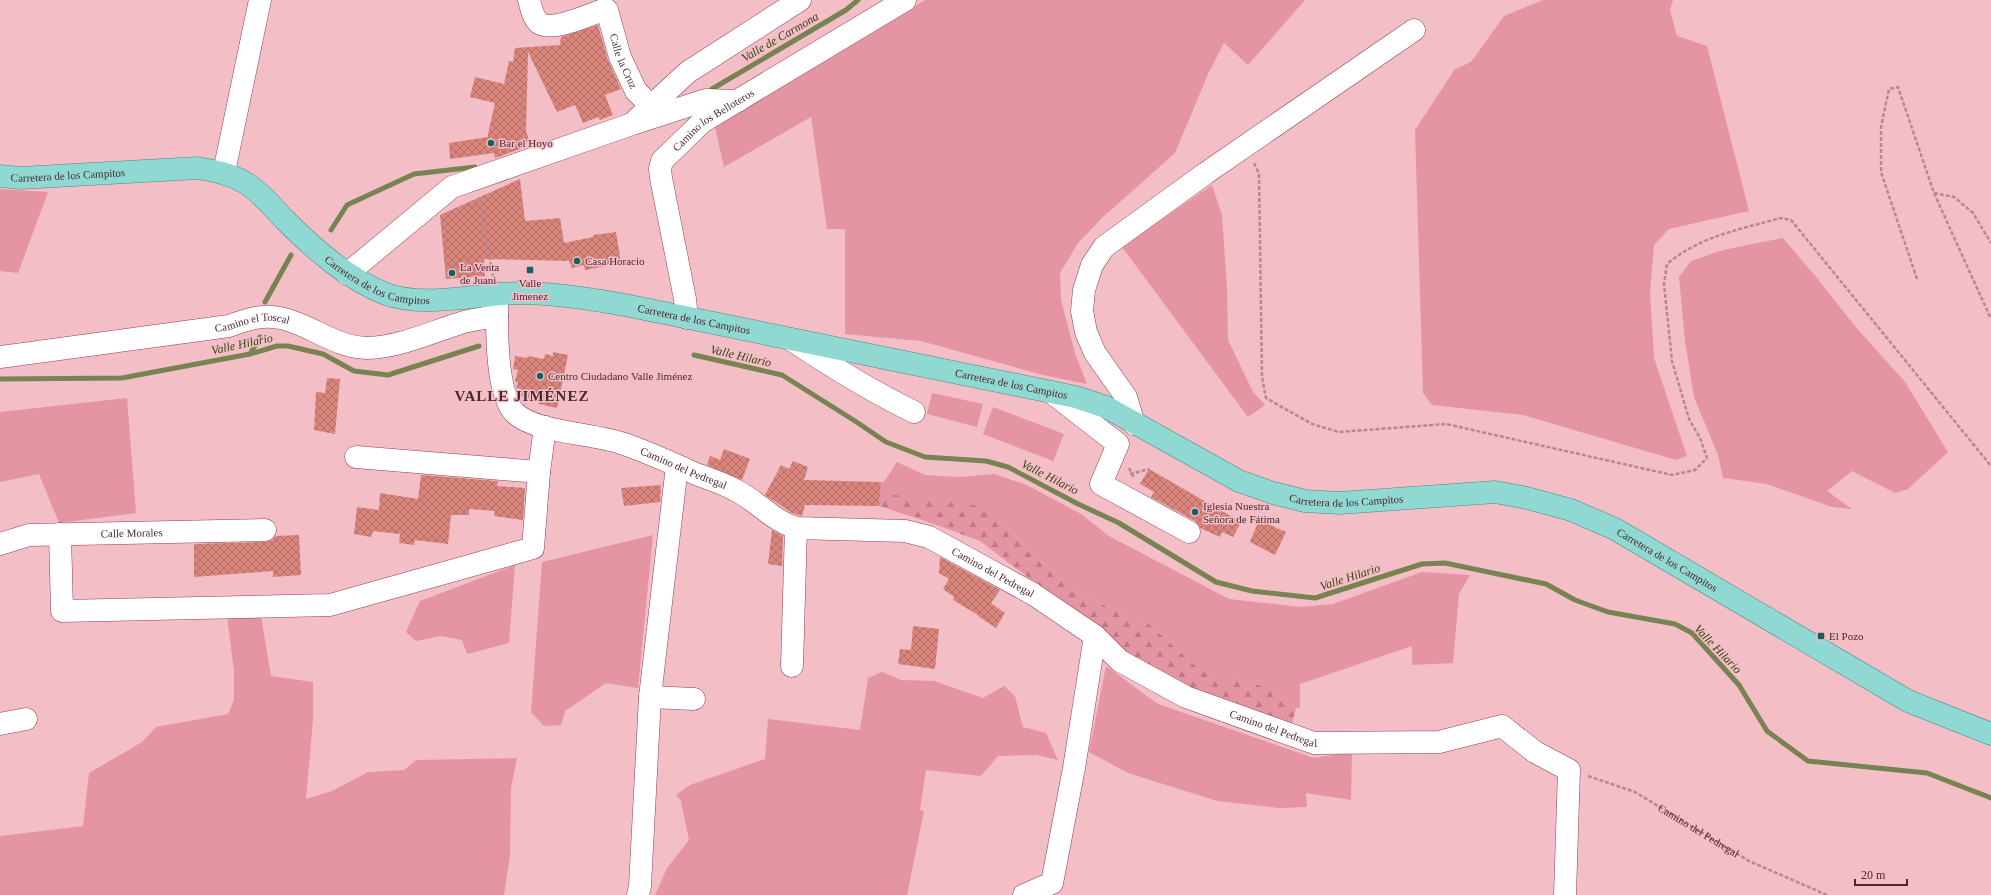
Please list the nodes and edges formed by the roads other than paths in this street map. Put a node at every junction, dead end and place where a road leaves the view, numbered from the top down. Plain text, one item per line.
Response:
1 (260, 0) edge
2 (529, 0) edge
3 (800, 0) edge
4 (905, 0) edge
5 (1414, 30) dead end
6 (738, 101) junction
7 (651, 106) junction
8 (632, 124) junction
9 (224, 172) junction
10 (0, 176) edge
11 (347, 274) junction
12 (497, 294) junction
13 (497, 316) junction
14 (687, 318) junction
15 (790, 338) junction
16 (0, 357) edge
17 (1051, 392) junction
18 (914, 412) dead end
19 (1134, 424) junction
20 (545, 427) junction
21 (356, 457) dead end
22 (677, 466) junction
23 (539, 472) junction
24 (796, 528) junction
25 (264, 530) dead end
26 (1189, 532) dead end
27 (60, 534) junction
28 (0, 544) edge
29 (1095, 636) junction
30 (792, 666) dead end
31 (650, 697) junction
32 (694, 699) dead end
33 (26, 719) dead end
34 (0, 724) edge
35 (1991, 734) edge
36 (638, 895) edge
37 (1024, 895) edge
38 (1565, 895) edge

1 - 9 street
2 - 7 street, Calle la Cruz
3 - 7 street
4 - 6 street, Camino los Belloteros
5 - 19 street
6 - 8 street
6 - 14 street, Camino los Belloteros
7 - 8 street
8 - 11 street
9 - 10 main road, Carretera de los Campitos
9 - 11 main road, Carretera de los Campitos
11 - 12 main road, Carretera de los Campitos
12 - 13 street, Camino del Pedregal
12 - 14 main road, Carretera de los Campitos
13 - 16 street, Camino el Toscal
13 - 20 street, Camino del Pedregal
14 - 15 main road, Carretera de los Campitos
15 - 17 main road, Carretera de los Campitos
15 - 18 street
17 - 19 main road, Carretera de los Campitos
17 - 26 street
19 - 35 main road, Carretera de los Campitos
20 - 22 street, Camino del Pedregal
20 - 23 street
21 - 23 street
22 - 24 street, Camino del Pedregal
22 - 31 street
23 - 27 street
24 - 29 street, Camino del Pedregal
24 - 30 street
25 - 27 street, Calle Morales
27 - 28 street, Calle Morales
29 - 37 street
29 - 38 street, Camino del Pedregal
31 - 32 street
31 - 36 street
33 - 34 street

